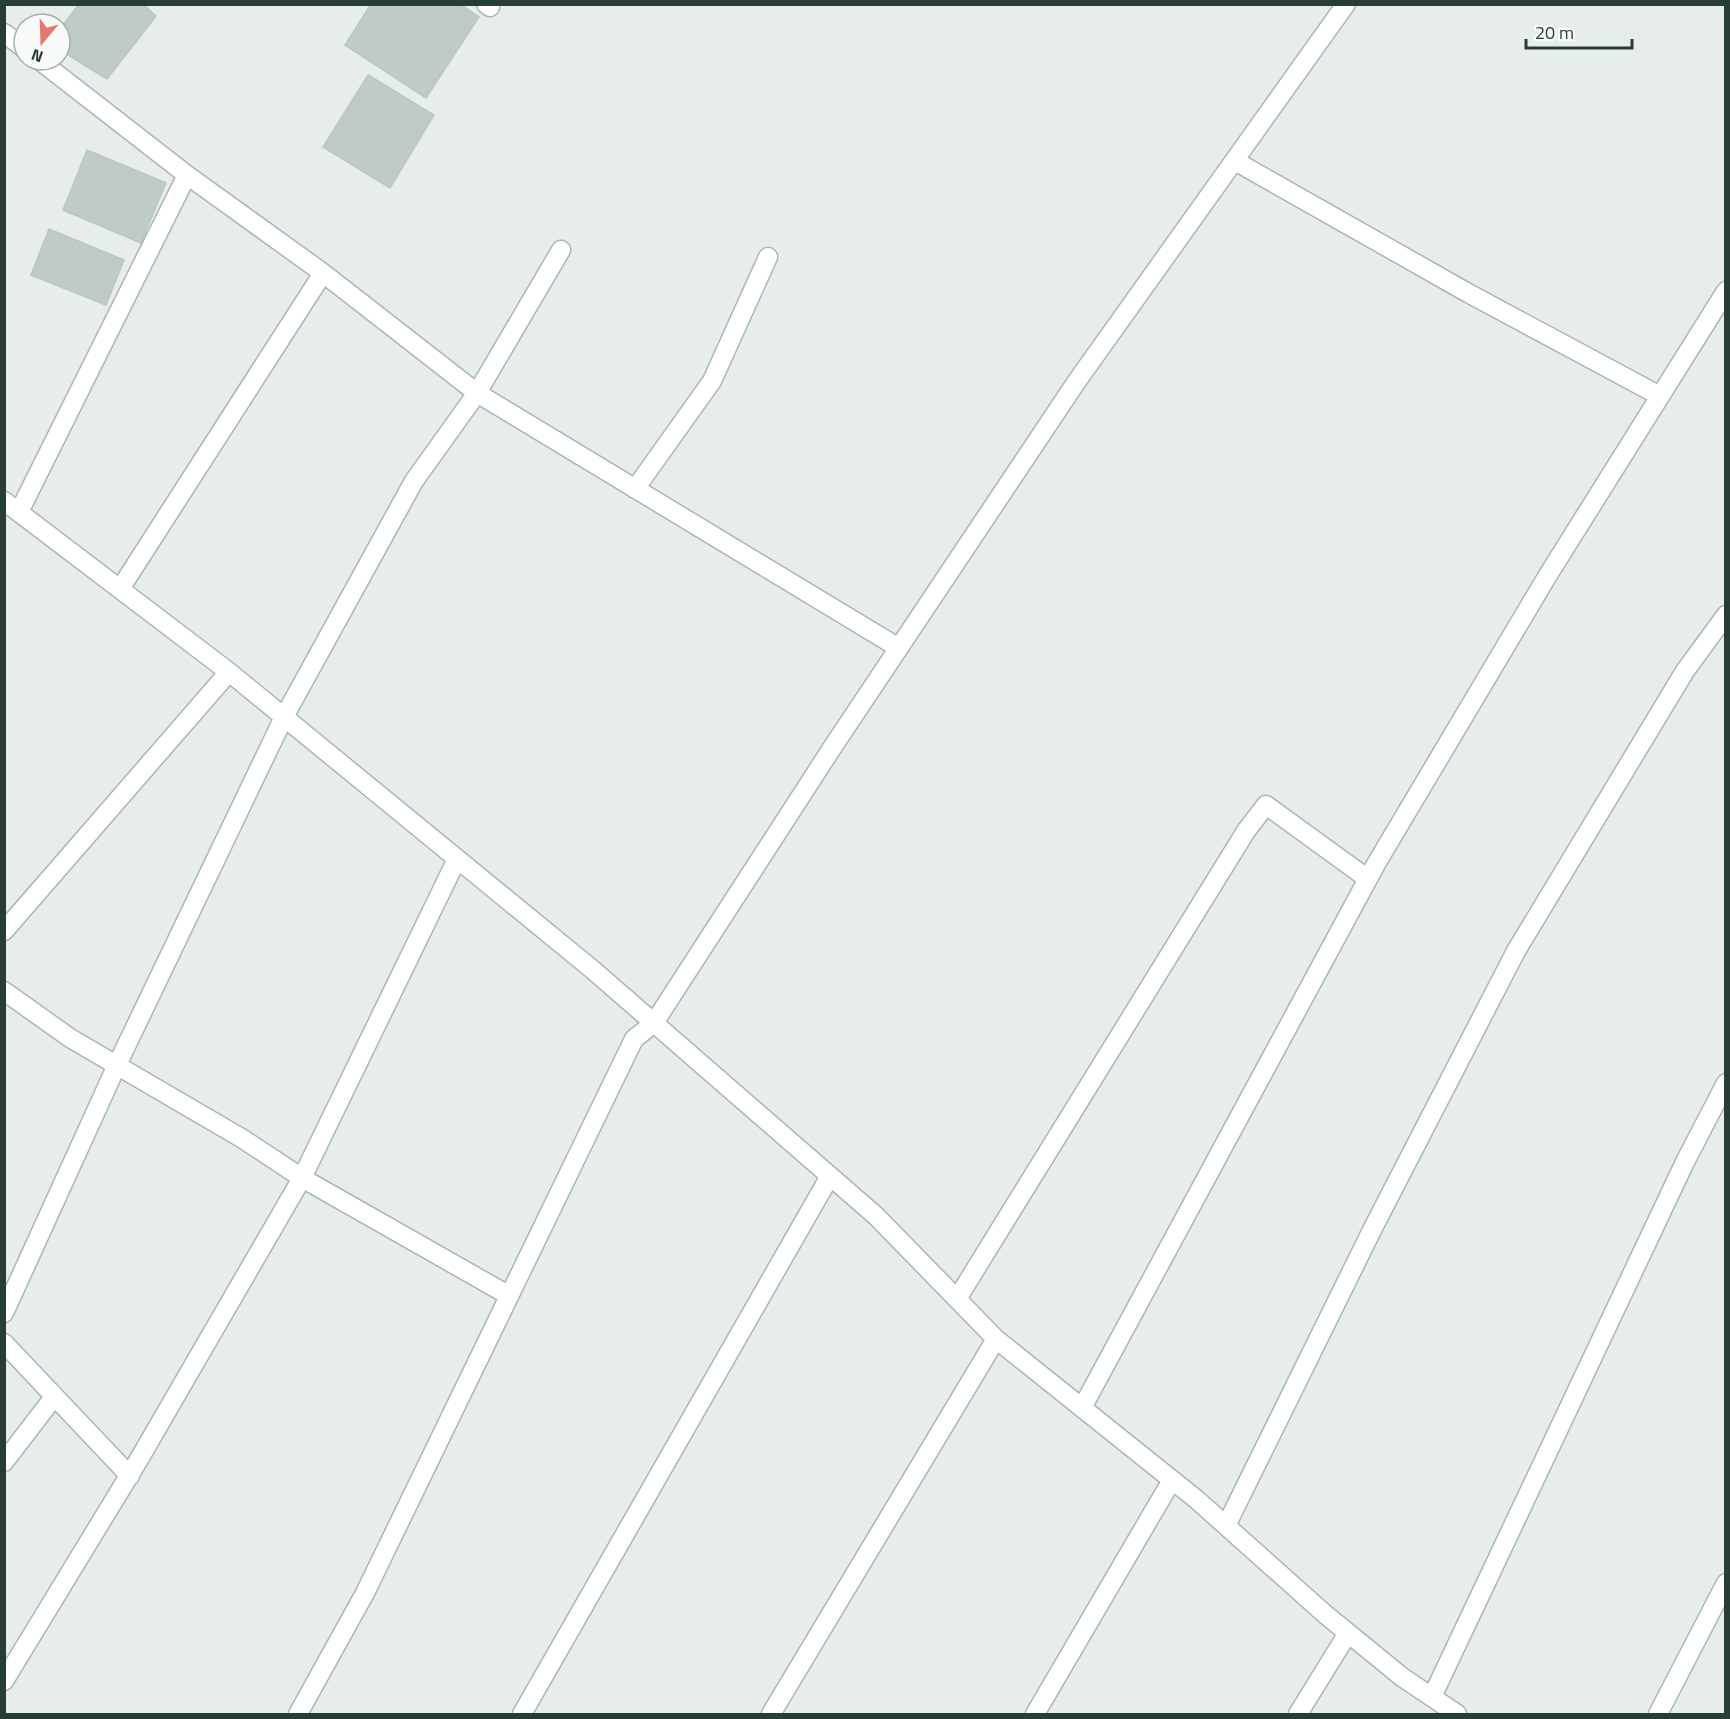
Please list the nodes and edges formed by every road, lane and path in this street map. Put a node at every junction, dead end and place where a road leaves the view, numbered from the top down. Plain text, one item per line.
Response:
1 (1346, 4) edge
2 (54, 72) edge
3 (1234, 161) junction
4 (187, 175) junction
5 (561, 250) dead end
6 (768, 257) dead end
7 (322, 273) junction
8 (1725, 294) edge
9 (477, 393) junction
10 (1660, 396) junction
11 (635, 489) junction
12 (12, 506) edge
13 (120, 589) junction
14 (1725, 615) edge
15 (899, 648) junction
16 (229, 672) junction
17 (284, 717) junction
18 (457, 859) junction
19 (1368, 879) junction
20 (4, 931) edge
21 (4, 991) edge
22 (654, 1023) junction
23 (117, 1065) junction
24 (1725, 1083) edge
25 (830, 1176) junction
26 (302, 1178) junction
27 (508, 1296) junction
28 (957, 1299) junction
29 (4, 1313) edge
30 (996, 1339) junction
31 (4, 1343) edge
32 (54, 1397) junction
33 (1082, 1408) junction
34 (4, 1462) edge
35 (130, 1476) junction
36 (1172, 1480) junction
37 (1226, 1526) junction
38 (1725, 1586) edge
39 (1348, 1633) junction
40 (4, 1681) edge
41 (1432, 1697) junction
42 (306, 1711) edge
43 (522, 1714) edge
44 (771, 1714) edge
45 (1035, 1714) edge
46 (1298, 1714) edge
47 (1457, 1714) edge
48 (1658, 1714) edge

1 - 3 street
2 - 4 street
3 - 10 street
3 - 15 street
4 - 7 street
4 - 12 street
5 - 9 street
6 - 11 street
7 - 9 street
7 - 13 street
8 - 10 street
9 - 11 street
9 - 17 street
10 - 19 street
11 - 15 street
12 - 13 street
13 - 16 street
14 - 37 street
15 - 22 street
16 - 17 street
16 - 20 street
17 - 18 street
17 - 23 street
18 - 22 street
18 - 26 street
19 - 28 street
19 - 33 street
21 - 23 street
22 - 25 street
22 - 27 street
23 - 26 street
23 - 29 street
24 - 41 street
25 - 28 street
25 - 43 street
26 - 27 street
26 - 35 street
27 - 42 street
28 - 30 street
30 - 33 street
30 - 44 street
31 - 32 street
32 - 34 street
32 - 35 street
33 - 36 street
35 - 40 street
36 - 37 street
36 - 45 street
37 - 39 street
38 - 48 street
39 - 41 street
39 - 46 street
41 - 47 street

